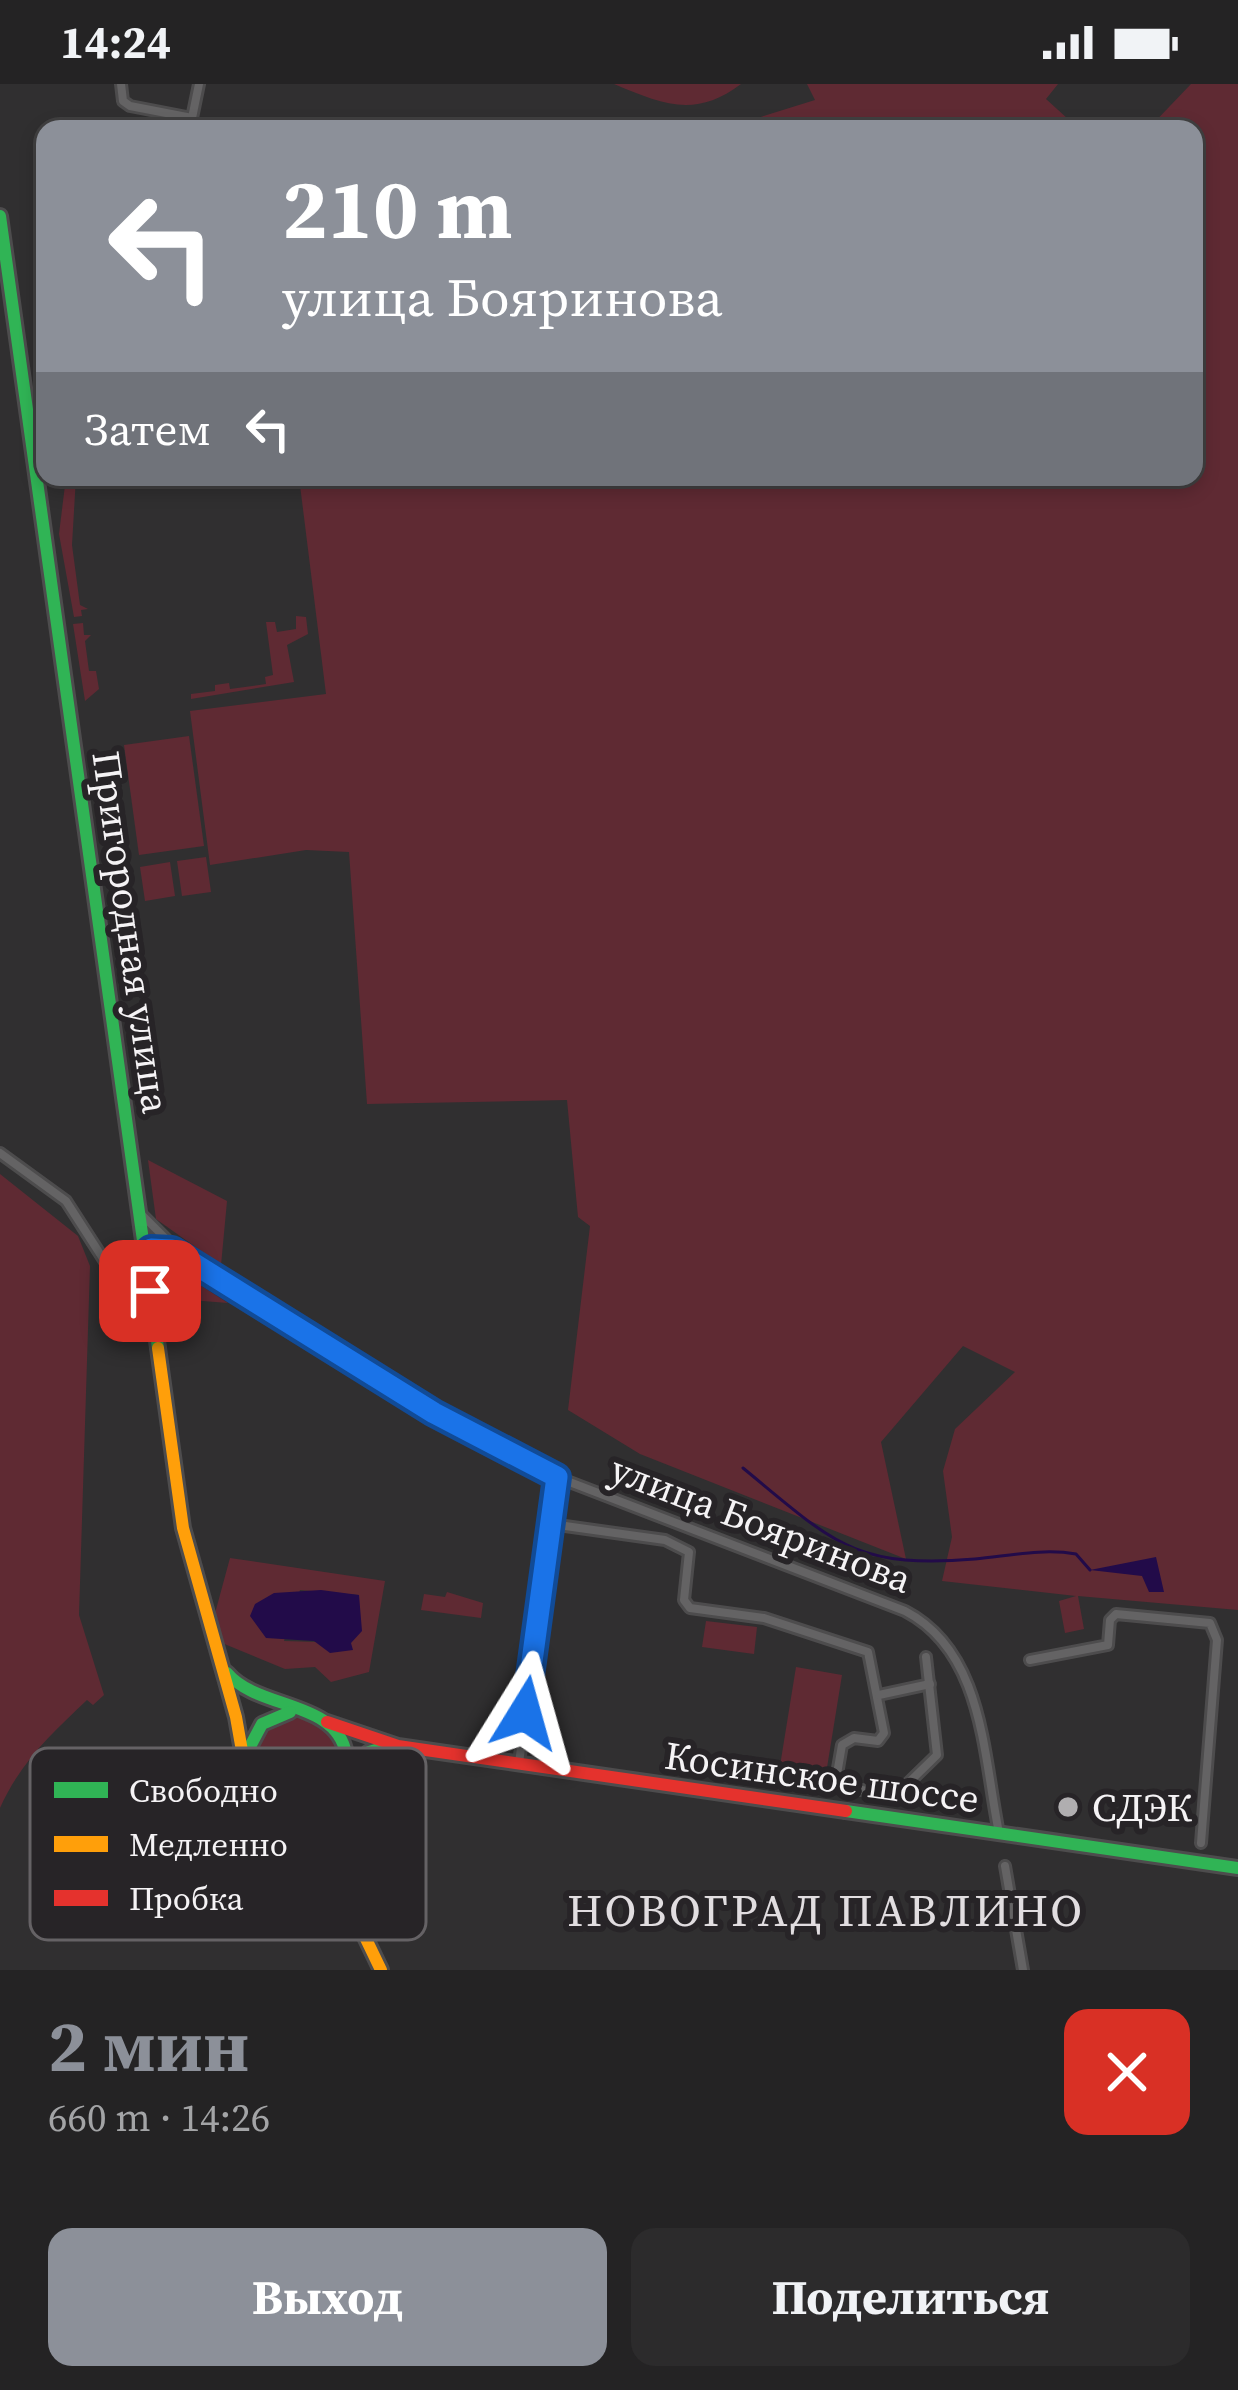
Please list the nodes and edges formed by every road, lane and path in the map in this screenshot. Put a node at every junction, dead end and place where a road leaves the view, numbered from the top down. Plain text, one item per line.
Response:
1 (121, 84) edge
2 (199, 84) edge
3 (0, 216) edge
4 (36, 475) edge
5 (38, 486) edge
6 (0, 1153) edge
7 (138, 1209) junction
8 (172, 1250) junction
9 (144, 1255) junction
10 (188, 1261) junction
11 (151, 1297) junction
12 (557, 1477) junction
13 (550, 1524) junction
14 (217, 1653) junction
15 (926, 1657) dead end
16 (1030, 1660) dead end
17 (930, 1684) junction
18 (878, 1695) junction
19 (299, 1711) junction
20 (327, 1722) junction
21 (398, 1746) junction
22 (240, 1748) edge
23 (251, 1748) edge
24 (344, 1748) edge
25 (388, 1748) edge
26 (412, 1748) edge
27 (426, 1750) edge
28 (518, 1763) junction
29 (999, 1833) junction
30 (1201, 1843) dead end
31 (1005, 1866) dead end
32 (1238, 1868) edge
33 (367, 1940) edge
34 (381, 1970) edge
35 (1023, 1970) edge

1 - 2 street
3 - 4 street, Пригородная улица
5 - 7 street, Пригородная улица
6 - 11 street
7 - 8 street, улица Бояринова
7 - 9 street, Пригородная улица
8 - 9 street
8 - 10 street, улица Бояринова
9 - 11 street, Пригородная улица
10 - 11 street
10 - 12 street, улица Бояринова
11 - 14 street, Пригородная улица
12 - 13 street
12 - 29 street, улица Бояринова
13 - 18 street
13 - 28 street
14 - 19 street
14 - 22 street, Пригородная улица
15 - 17 street
16 - 30 street
17 - 18 street
17 - 18 street
19 - 20 street
19 - 23 street
20 - 21 street, Косинское шоссе
20 - 24 street
21 - 25 street
21 - 26 street, Косинское шоссе
27 - 28 street, Косинское шоссе
28 - 29 street, Косинское шоссе
29 - 32 street, Косинское шоссе
31 - 35 street
33 - 34 street

